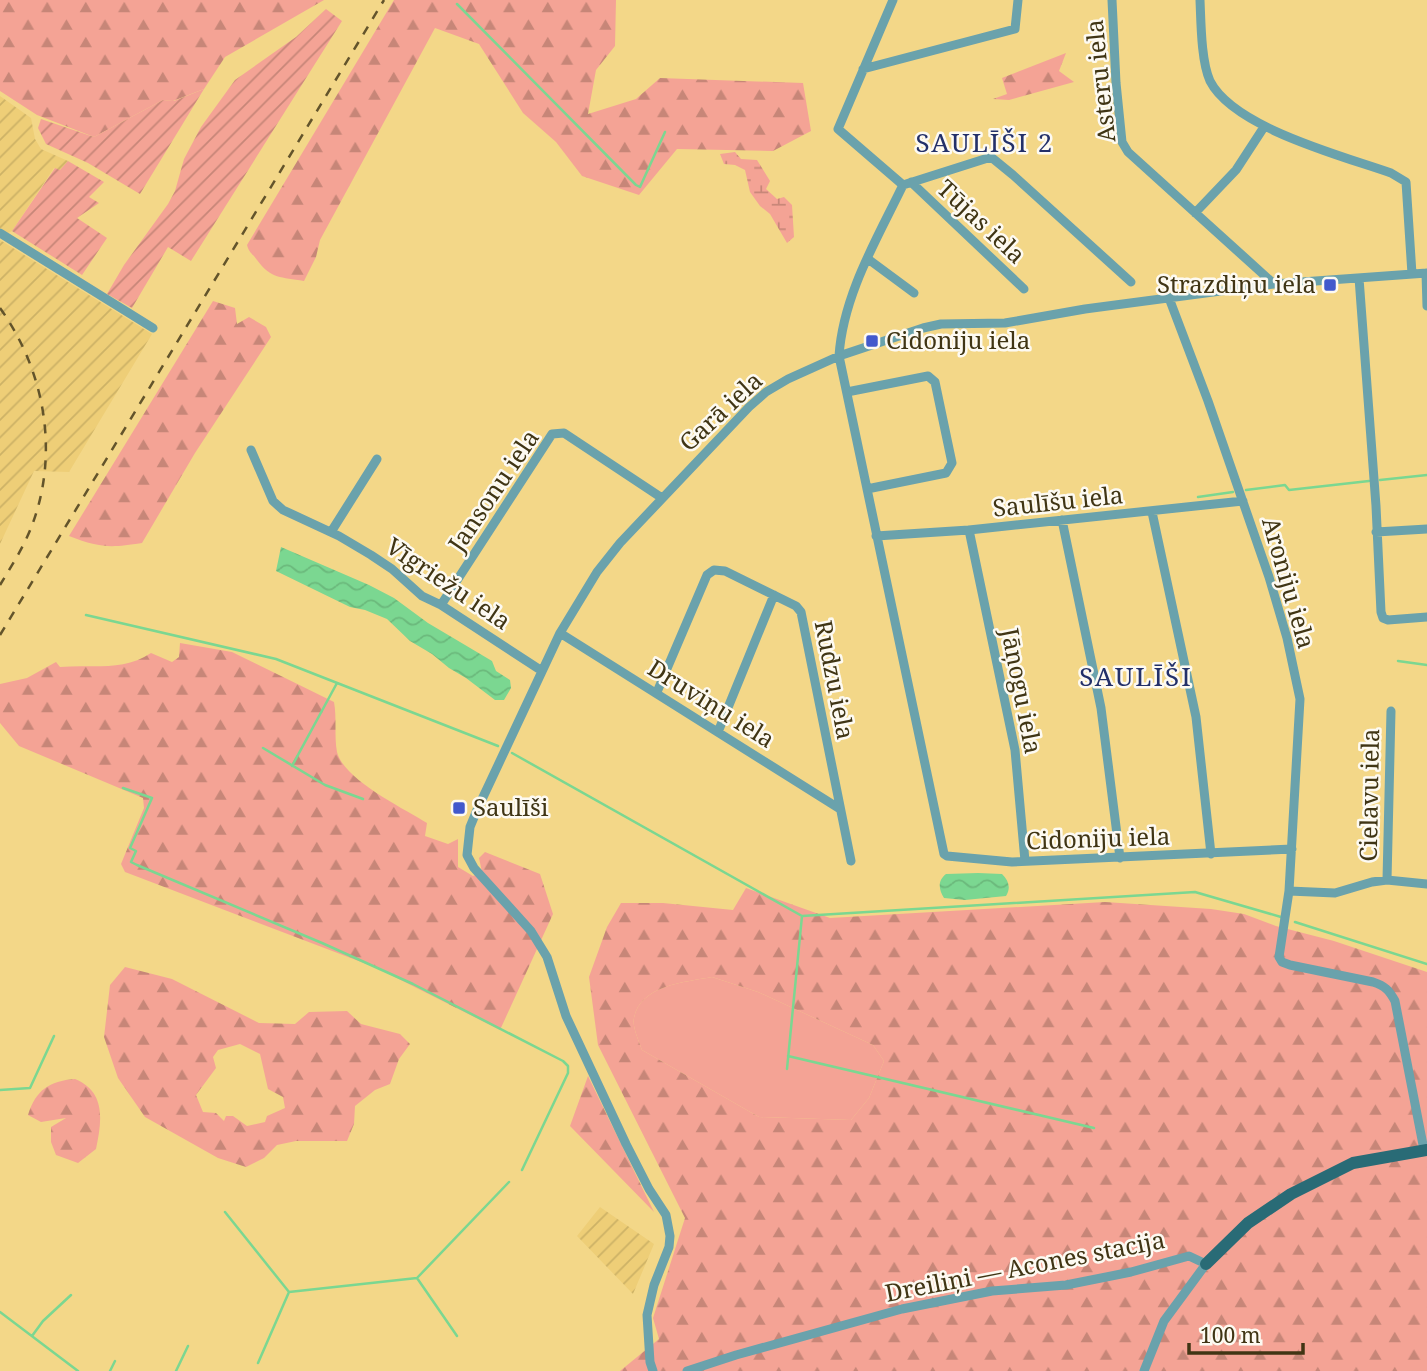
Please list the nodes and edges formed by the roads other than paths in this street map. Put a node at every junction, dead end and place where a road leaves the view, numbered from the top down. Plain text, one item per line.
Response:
1 (893, 0) edge
2 (1018, 0) edge
3 (1112, 0) edge
4 (1200, 0) edge
5 (863, 69) junction
6 (1264, 127) junction
7 (907, 184) junction
8 (1195, 213) junction
9 (0, 233) edge
10 (868, 258) junction
11 (1426, 273) edge
12 (1412, 274) junction
13 (1359, 278) junction
14 (1131, 282) dead end
15 (1274, 284) junction
16 (1024, 289) dead end
17 (914, 293) dead end
18 (1169, 298) junction
19 (1427, 306) edge
20 (153, 328) dead end
21 (839, 356) junction
22 (847, 391) junction
23 (251, 450) dead end
24 (377, 459) dead end
25 (867, 489) junction
26 (662, 498) junction
27 (1243, 501) junction
28 (1152, 512) junction
29 (1062, 520) junction
30 (1427, 528) edge
31 (969, 530) junction
32 (1376, 531) junction
33 (331, 532) junction
34 (876, 536) junction
35 (774, 595) junction
36 (441, 605) junction
37 (1427, 617) edge
38 (560, 633) junction
39 (542, 671) junction
40 (657, 692) junction
41 (1391, 711) dead end
42 (718, 732) junction
43 (840, 809) junction
44 (1292, 849) junction
45 (1211, 854) junction
46 (1119, 858) junction
47 (851, 860) dead end
48 (1025, 861) junction
49 (1387, 880) junction
50 (1427, 884) edge
51 (1289, 891) junction
52 (1425, 1150) edge
53 (1206, 1264) junction
54 (653, 1371) edge
55 (687, 1371) edge
56 (1144, 1371) edge

1 - 5 street
2 - 5 street
3 - 8 street, Asteru iela
4 - 6 street
5 - 7 street
6 - 8 street
6 - 12 street
7 - 10 street, Cidoniju iela
7 - 14 street
7 - 16 street, Tūjas iela
8 - 15 street, Asteru iela
9 - 20 street
10 - 17 street
10 - 21 street, Cidoniju iela
11 - 12 street, Garā iela
11 - 19 street
12 - 13 street, Garā iela
13 - 15 street, Garā iela
13 - 32 street
15 - 18 street, Garā iela
18 - 21 street, Garā iela
18 - 27 street, Aroniju iela
21 - 22 street, Cidoniju iela
21 - 26 street, Garā iela
22 - 25 street, Cidoniju iela
22 - 25 street
23 - 33 street, Vīgriežu iela
24 - 33 street
25 - 34 street, Cidoniju iela
26 - 36 street, Jansonu iela
26 - 38 street, Garā iela
27 - 28 street, Saulīšu iela
27 - 44 street, Aroniju iela
28 - 29 street, Saulīšu iela
28 - 45 street
29 - 31 street, Saulīšu iela
29 - 46 street
30 - 32 street
31 - 34 street, Saulīšu iela
31 - 48 street, Jāņogu iela
32 - 37 street
33 - 36 street, Vīgriežu iela
34 - 48 street, Cidoniju iela
35 - 40 street, Rudzu iela
35 - 42 street
35 - 43 street, Rudzu iela
36 - 39 street, Vīgriežu iela
38 - 39 street, Garā iela
38 - 40 street, Druviņu iela
39 - 54 street, Garā iela
40 - 42 street, Druviņu iela
41 - 49 street, Cielavu iela
42 - 43 street, Druviņu iela
43 - 47 street, Rudzu iela
44 - 45 street, Cidoniju iela
44 - 51 street, Aroniju iela
45 - 46 street, Cidoniju iela
46 - 48 street, Cidoniju iela
49 - 50 street
49 - 51 street
51 - 52 street, Aroniju iela
52 - 53 main road
53 - 55 street, Dreiliņi — Acones stacija
53 - 56 street

